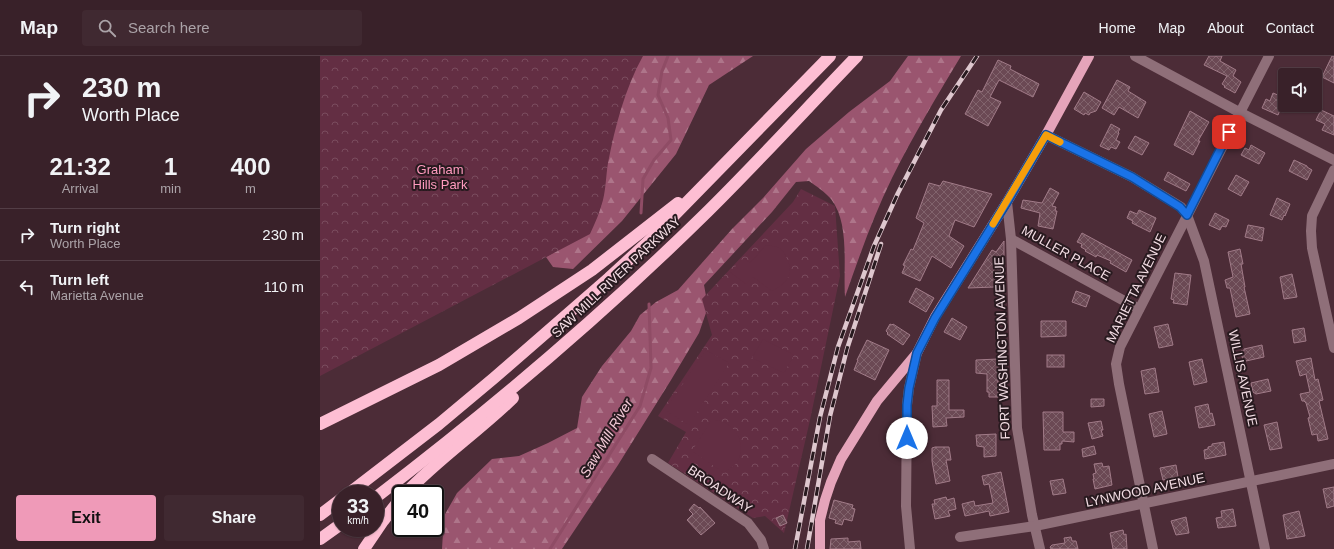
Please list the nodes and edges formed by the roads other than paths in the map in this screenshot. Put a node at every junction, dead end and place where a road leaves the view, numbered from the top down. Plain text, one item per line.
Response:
1 (830, 56) edge
2 (857, 56) edge
3 (1089, 56) edge
4 (1135, 56) edge
5 (1269, 56) edge
6 (1239, 112) junction
7 (1046, 135) junction
8 (1334, 160) edge
9 (1334, 170) edge
10 (704, 185) junction
11 (1007, 202) junction
12 (1187, 215) junction
13 (1011, 239) junction
14 (612, 302) junction
15 (1139, 309) junction
16 (1334, 348) edge
17 (917, 353) junction
18 (320, 424) edge
19 (652, 459) dead end
20 (1334, 464) edge
21 (1251, 481) junction
22 (360, 485) edge
23 (414, 485) edge
24 (384, 491) edge
25 (1143, 504) junction
26 (332, 506) edge
27 (392, 510) edge
28 (320, 515) edge
29 (1035, 526) junction
30 (332, 530) edge
31 (960, 537) dead end
32 (320, 539) edge
33 (364, 549) edge
34 (764, 549) edge
35 (820, 549) edge
36 (910, 549) edge
37 (1040, 549) edge
38 (1153, 549) edge
39 (1265, 549) edge

1 - 10 highway, SAW MILL RIVER PARKWAY
2 - 14 highway, SAW MILL RIVER PARKWAY
3 - 7 main road
4 - 6 street
5 - 6 street, MARIETTA AVENUE
6 - 8 street
6 - 12 street, MARIETTA AVENUE
7 - 11 main road
7 - 12 street
9 - 16 street
10 - 18 highway
10 - 22 highway, SAW MILL RIVER PARKWAY
11 - 13 street, MULLER PLACE
11 - 17 main road
12 - 15 street, MARIETTA AVENUE
12 - 21 street, WILLIS AVENUE
13 - 15 street, MULLER PLACE
13 - 29 street, FORT WASHINGTON AVENUE
14 - 23 highway
14 - 24 highway, SAW MILL RIVER PARKWAY
15 - 25 street, MARIETTA AVENUE
17 - 35 main road
17 - 36 street
19 - 34 street, BROADWAY
20 - 21 street, LYNWOOD AVENUE
21 - 25 street, LYNWOOD AVENUE
21 - 39 street, WILLIS AVENUE
25 - 29 street, LYNWOOD AVENUE
25 - 38 street, MARIETTA AVENUE
26 - 28 highway
27 - 33 highway
29 - 31 street, LYNWOOD AVENUE
29 - 37 street, FORT WASHINGTON AVENUE
30 - 32 highway

